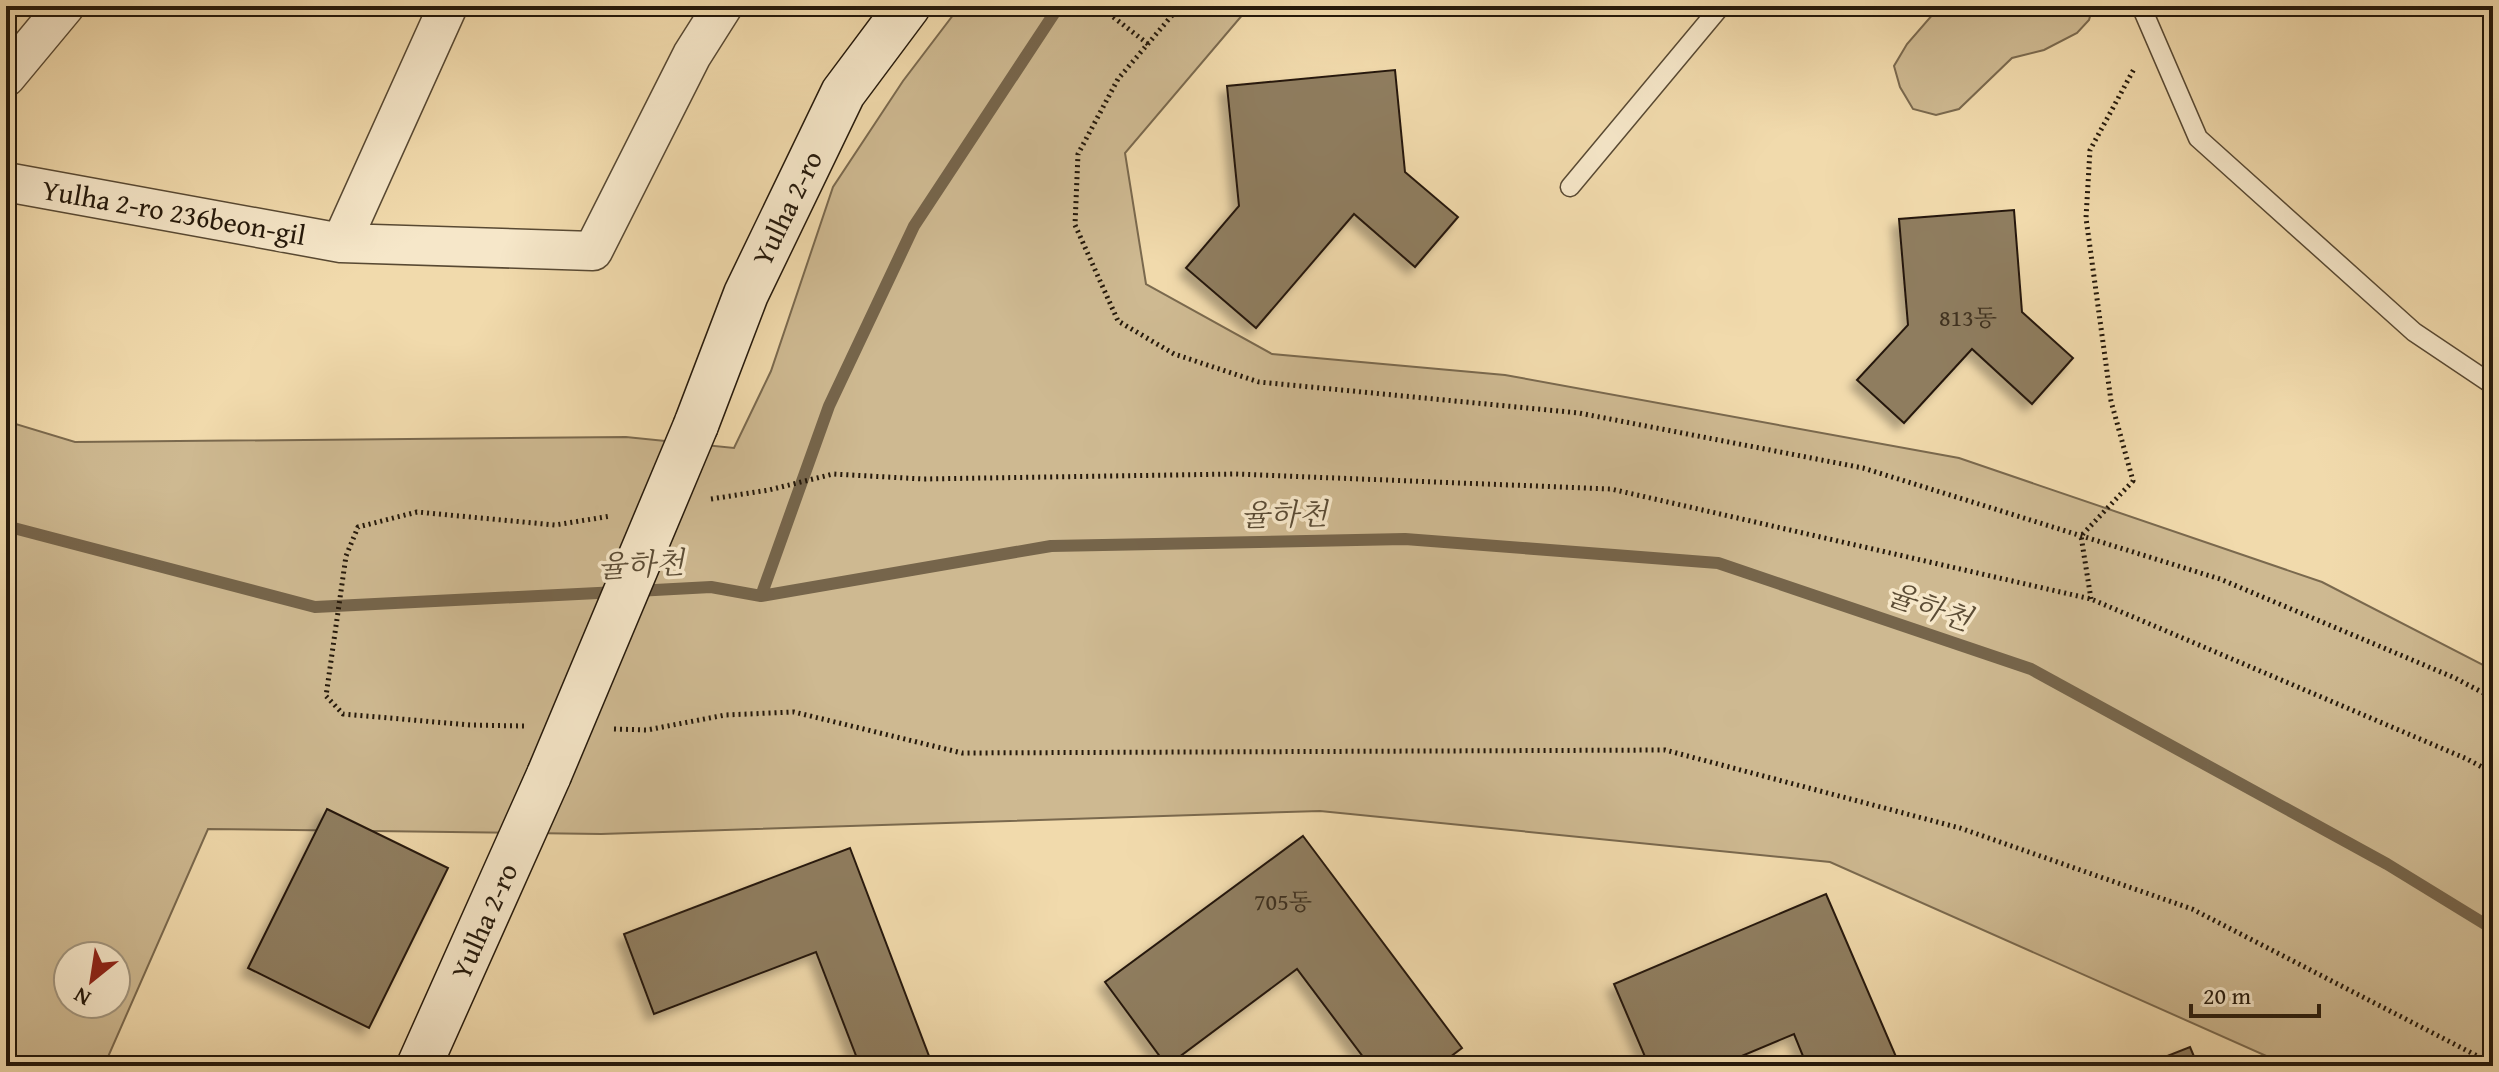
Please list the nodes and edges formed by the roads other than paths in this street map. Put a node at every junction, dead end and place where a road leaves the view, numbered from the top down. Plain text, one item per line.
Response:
1 (65, 6) edge
2 (448, 6) edge
3 (723, 6) edge
4 (908, 6) edge
5 (1721, 6) edge
6 (2141, 6) edge
7 (6, 77) edge
8 (6, 182) edge
9 (1570, 187) dead end
10 (341, 243) junction
11 (2493, 385) edge
12 (419, 1066) edge

1 - 7 street
2 - 10 street, Yulha 2-ro 236beon-gil
3 - 10 street, Yulha 2-ro 236beon-gil
4 - 12 street, Yulha 2-ro, bridge
5 - 9 lane
6 - 11 lane
8 - 10 street, Yulha 2-ro 236beon-gil

